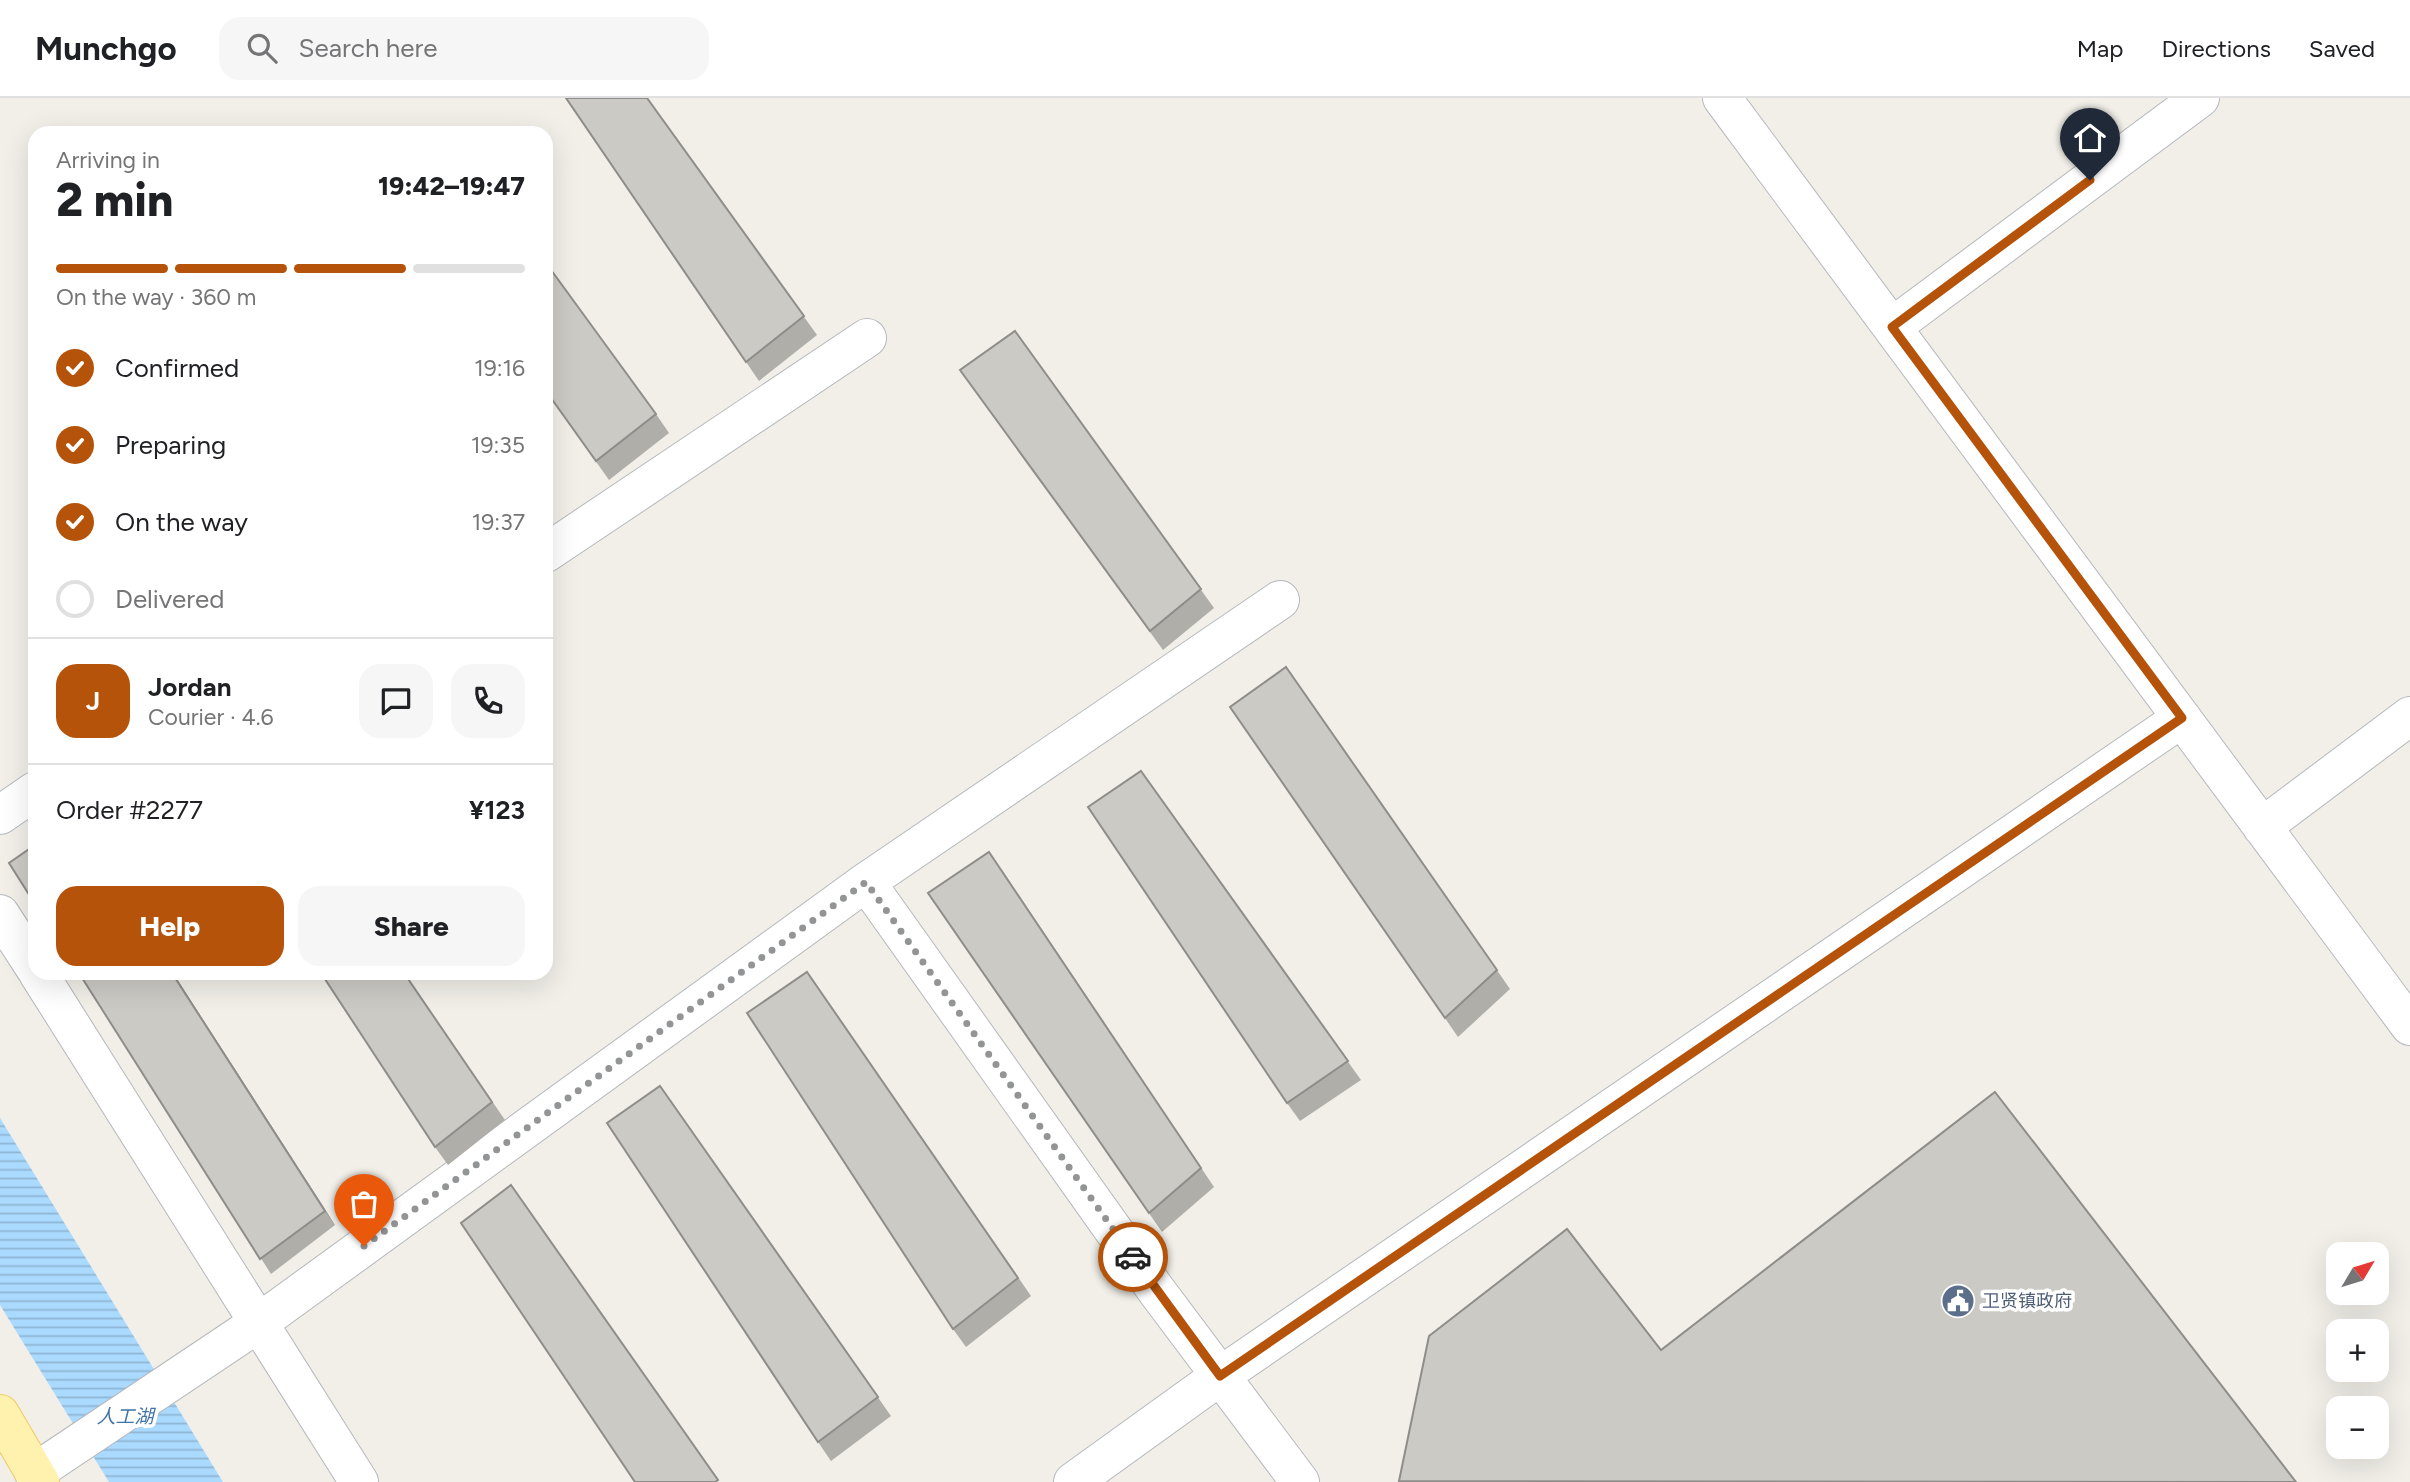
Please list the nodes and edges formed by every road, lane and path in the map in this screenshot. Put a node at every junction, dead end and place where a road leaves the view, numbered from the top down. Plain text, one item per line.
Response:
1 (1722, 98) edge
2 (2200, 98) edge
3 (1892, 327) junction
4 (867, 338) dead end
5 (553, 548) edge
6 (1280, 600) dead end
7 (2410, 716) edge
8 (2182, 718) junction
9 (28, 796) edge
10 (0, 815) edge
11 (2262, 827) junction
12 (866, 882) junction
13 (0, 914) edge
14 (28, 957) edge
15 (42, 980) edge
16 (2410, 1026) edge
17 (257, 1324) junction
18 (1220, 1376) junction
19 (0, 1414) edge
20 (37, 1477) edge
21 (359, 1482) edge
22 (1073, 1482) edge
23 (1300, 1482) edge

1 - 3 street
2 - 3 street
3 - 8 street
4 - 5 street
6 - 12 street
7 - 11 street
8 - 11 street
8 - 18 street
9 - 10 street
11 - 16 street
12 - 17 street
12 - 18 street
13 - 14 street
15 - 17 street
17 - 20 street
17 - 21 street
18 - 22 street
18 - 23 street
19 - 20 main road

